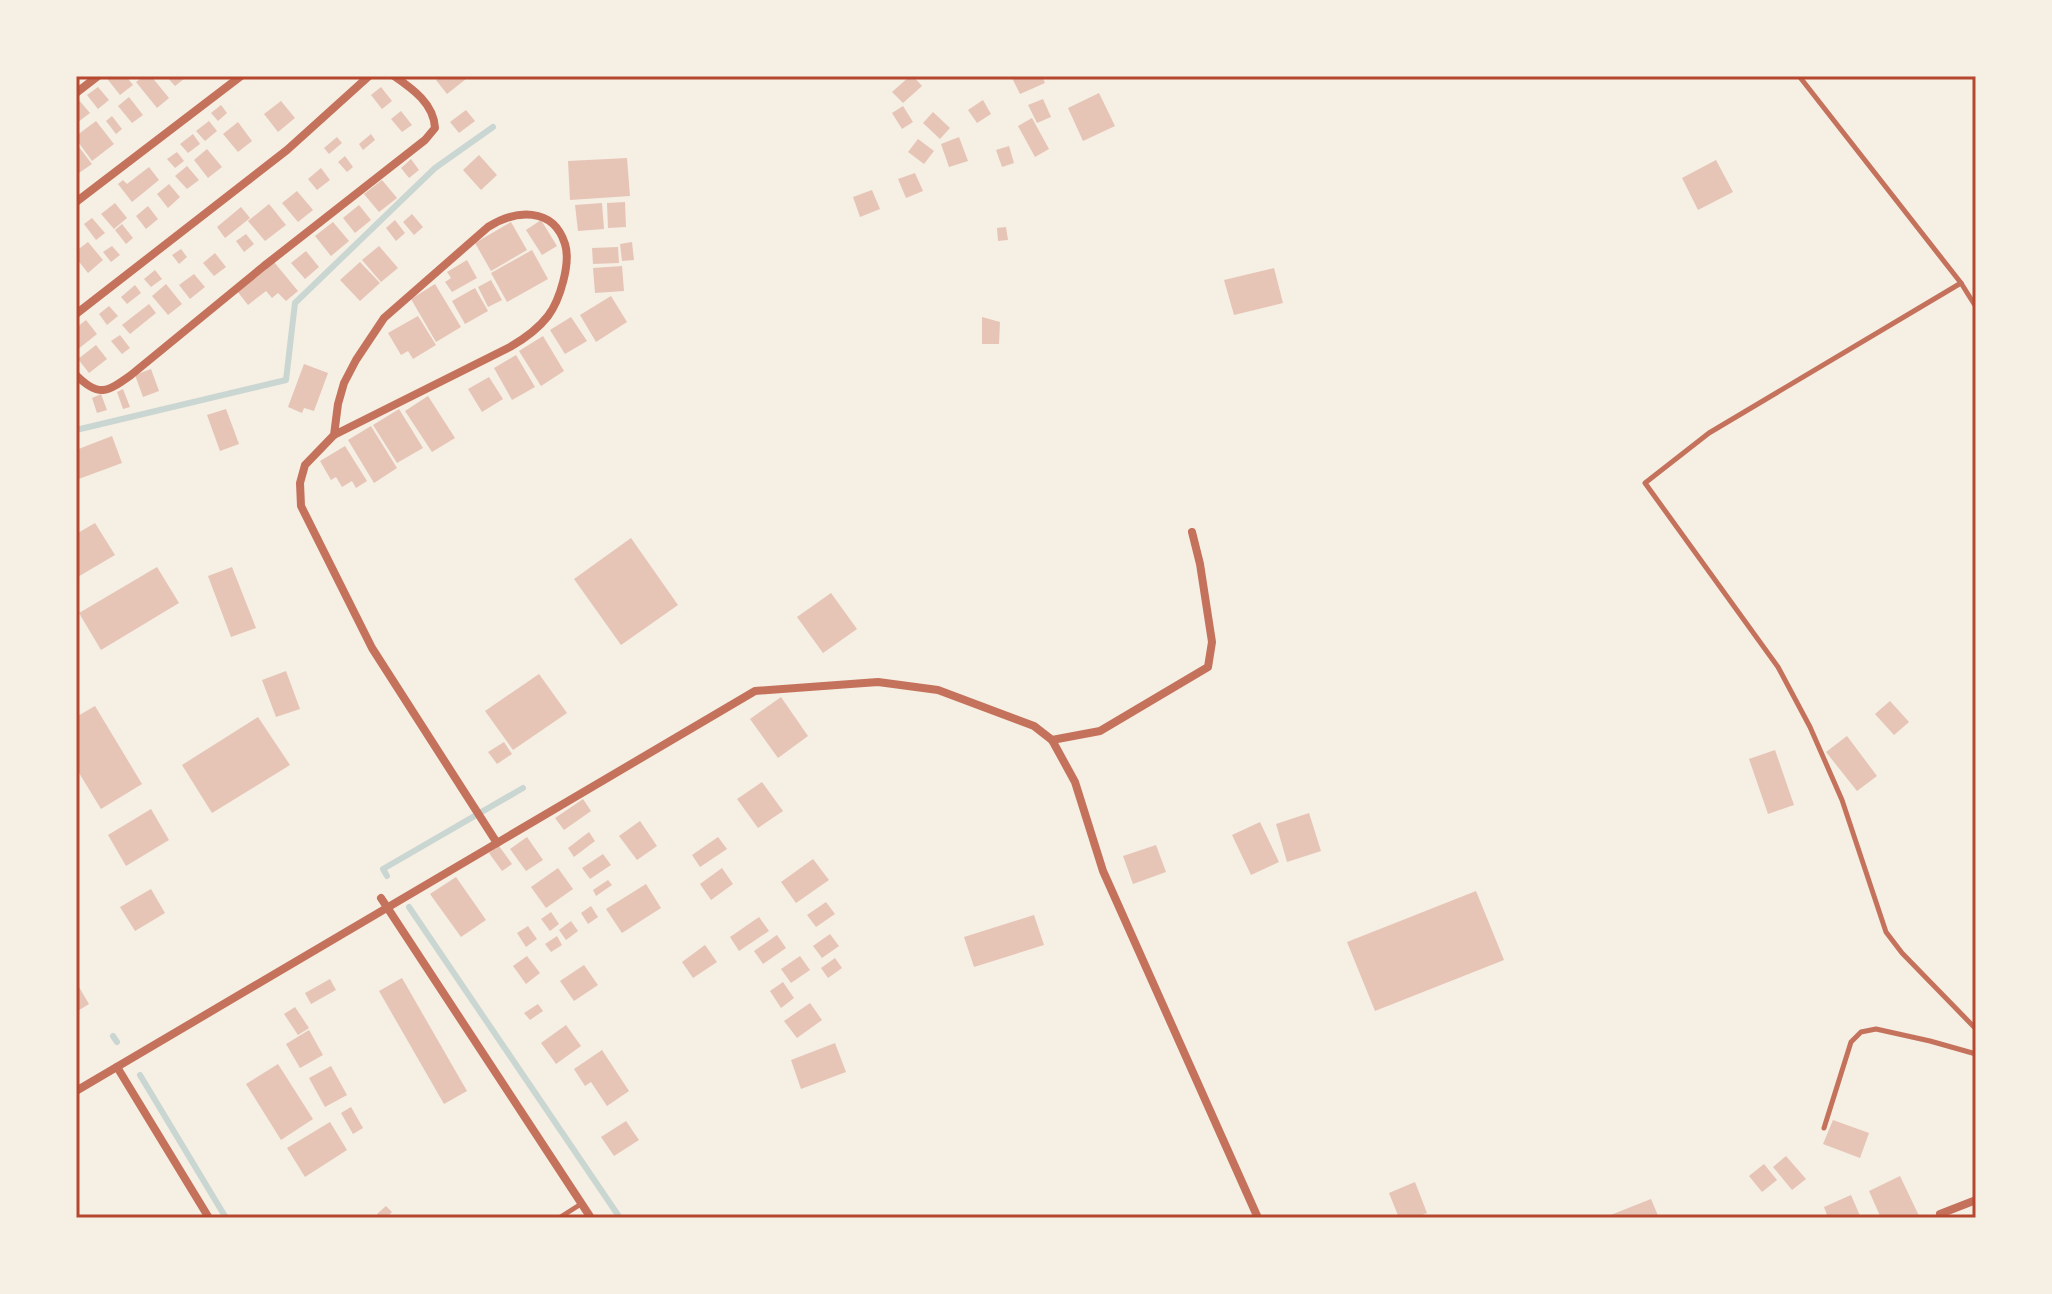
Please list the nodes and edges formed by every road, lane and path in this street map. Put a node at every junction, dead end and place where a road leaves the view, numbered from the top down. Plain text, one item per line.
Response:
1 (98, 76) edge
2 (241, 76) edge
3 (369, 76) edge
4 (394, 76) edge
5 (1799, 76) edge
6 (76, 93) edge
7 (76, 202) edge
8 (1961, 283) junction
9 (1976, 307) edge
10 (76, 314) edge
11 (76, 375) edge
12 (334, 435) junction
13 (1192, 532) dead end
14 (1052, 740) junction
15 (497, 843) junction
16 (381, 898) dead end
17 (387, 908) junction
18 (1976, 1029) edge
19 (1976, 1054) edge
20 (117, 1067) junction
21 (76, 1091) edge
22 (1824, 1128) dead end
23 (1976, 1200) edge
24 (581, 1204) junction
25 (1940, 1214) dead end
26 (209, 1218) edge
27 (559, 1218) edge
28 (591, 1218) edge
29 (1258, 1218) edge

1 - 6 street
2 - 7 street
3 - 10 street
4 - 11 street
5 - 8 lane
8 - 9 lane
8 - 18 lane
12 - 12 street
12 - 15 street
13 - 14 street
14 - 15 street
14 - 29 street
15 - 17 street
16 - 17 street
17 - 20 street
17 - 24 street
19 - 22 lane
20 - 21 street
20 - 26 street
23 - 25 street
24 - 27 lane
24 - 28 street

